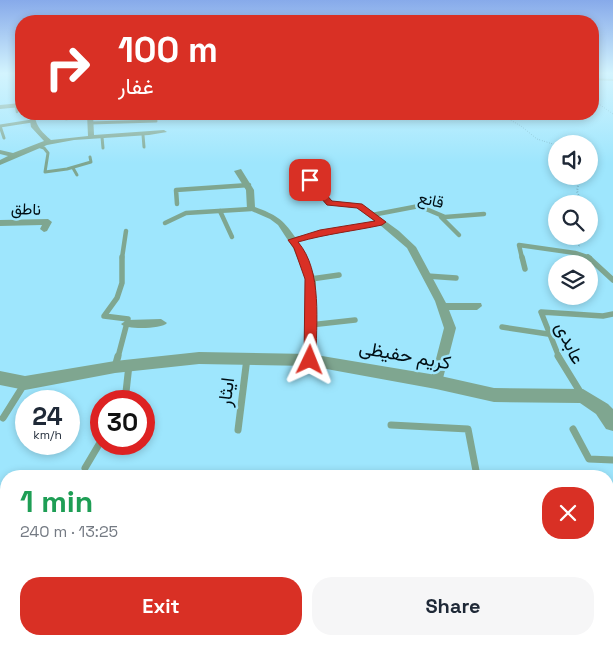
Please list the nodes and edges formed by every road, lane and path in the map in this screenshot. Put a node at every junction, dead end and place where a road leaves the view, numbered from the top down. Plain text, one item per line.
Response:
1 (599, 104) edge
2 (0, 107) edge
3 (15, 108) edge
4 (613, 114) edge
5 (21, 120) edge
6 (33, 120) edge
7 (90, 120) edge
8 (134, 120) edge
9 (510, 120) edge
10 (156, 121) dead end
11 (164, 132) dead end
12 (143, 134) junction
13 (91, 137) junction
14 (4, 138) dead end
15 (102, 138) junction
16 (50, 142) junction
17 (548, 143) edge
18 (38, 146) junction
19 (103, 148) dead end
20 (144, 148) dead end
21 (0, 152) edge
22 (15, 156) junction
23 (90, 157) dead end
24 (0, 163) edge
25 (73, 168) junction
26 (300, 168) dead end
27 (238, 171) dead end
28 (77, 174) dead end
29 (248, 185) junction
30 (177, 204) dead end
31 (251, 209) junction
32 (220, 211) junction
33 (438, 214) junction
34 (484, 214) dead end
35 (372, 215) junction
36 (382, 222) junction
37 (0, 223) edge
38 (165, 223) dead end
39 (44, 229) dead end
40 (126, 231) dead end
41 (460, 235) dead end
42 (232, 237) dead end
43 (292, 240) junction
44 (525, 269) dead end
45 (339, 275) dead end
46 (427, 276) junction
47 (456, 278) dead end
48 (310, 279) junction
49 (613, 280) edge
50 (477, 306) dead end
51 (442, 307) junction
52 (613, 314) edge
53 (355, 320) dead end
54 (162, 323) dead end
55 (127, 324) junction
56 (310, 325) junction
57 (502, 327) dead end
58 (548, 334) junction
59 (247, 358) junction
60 (310, 360) junction
61 (122, 366) junction
62 (0, 378) edge
63 (436, 382) junction
64 (25, 383) junction
65 (124, 390) edge
66 (583, 396) junction
67 (3, 418) dead end
68 (613, 423) edge
69 (391, 425) dead end
70 (574, 429) dead end
71 (238, 430) dead end
72 (93, 455) edge
73 (613, 460) edge
74 (85, 468) dead end
75 (476, 470) edge

1 - 4 path
2 - 3 street
5 - 14 lane
6 - 16 street
7 - 13 street
8 - 10 lane
9 - 17 path
11 - 12 street
12 - 15 street
12 - 20 lane
13 - 15 street
13 - 16 street
15 - 19 lane
16 - 18 street
18 - 22 street
18 - 25 lane
21 - 22 street
22 - 24 street
23 - 25 lane
25 - 28 lane
26 - 35 street
27 - 29 street
29 - 30 lane
29 - 31 street
31 - 32 lane
31 - 43 street
32 - 38 lane
32 - 42 lane
33 - 34 lane, قانع
33 - 35 lane, قانع
33 - 41 lane
35 - 36 street
36 - 43 street
36 - 46 street
37 - 39 street, ناطق
40 - 55 lane
43 - 48 street
44 - 49 lane
45 - 48 lane
46 - 47 lane
46 - 51 street
48 - 56 street
50 - 51 street
51 - 63 street
52 - 58 lane, عابدی
53 - 56 lane
54 - 55 street
55 - 61 lane
56 - 60 street
57 - 58 lane
58 - 66 lane, عابدی
59 - 60 street, کریم حفیظی
59 - 61 street, کریم حفیظی
59 - 71 lane, ایثار
60 - 63 street, کریم حفیظی
61 - 64 street, کریم حفیظی
61 - 65 lane
62 - 64 street, کریم حفیظی
63 - 66 street, کریم حفیظی
64 - 67 lane
66 - 68 street
69 - 75 lane
70 - 73 lane
72 - 74 lane

